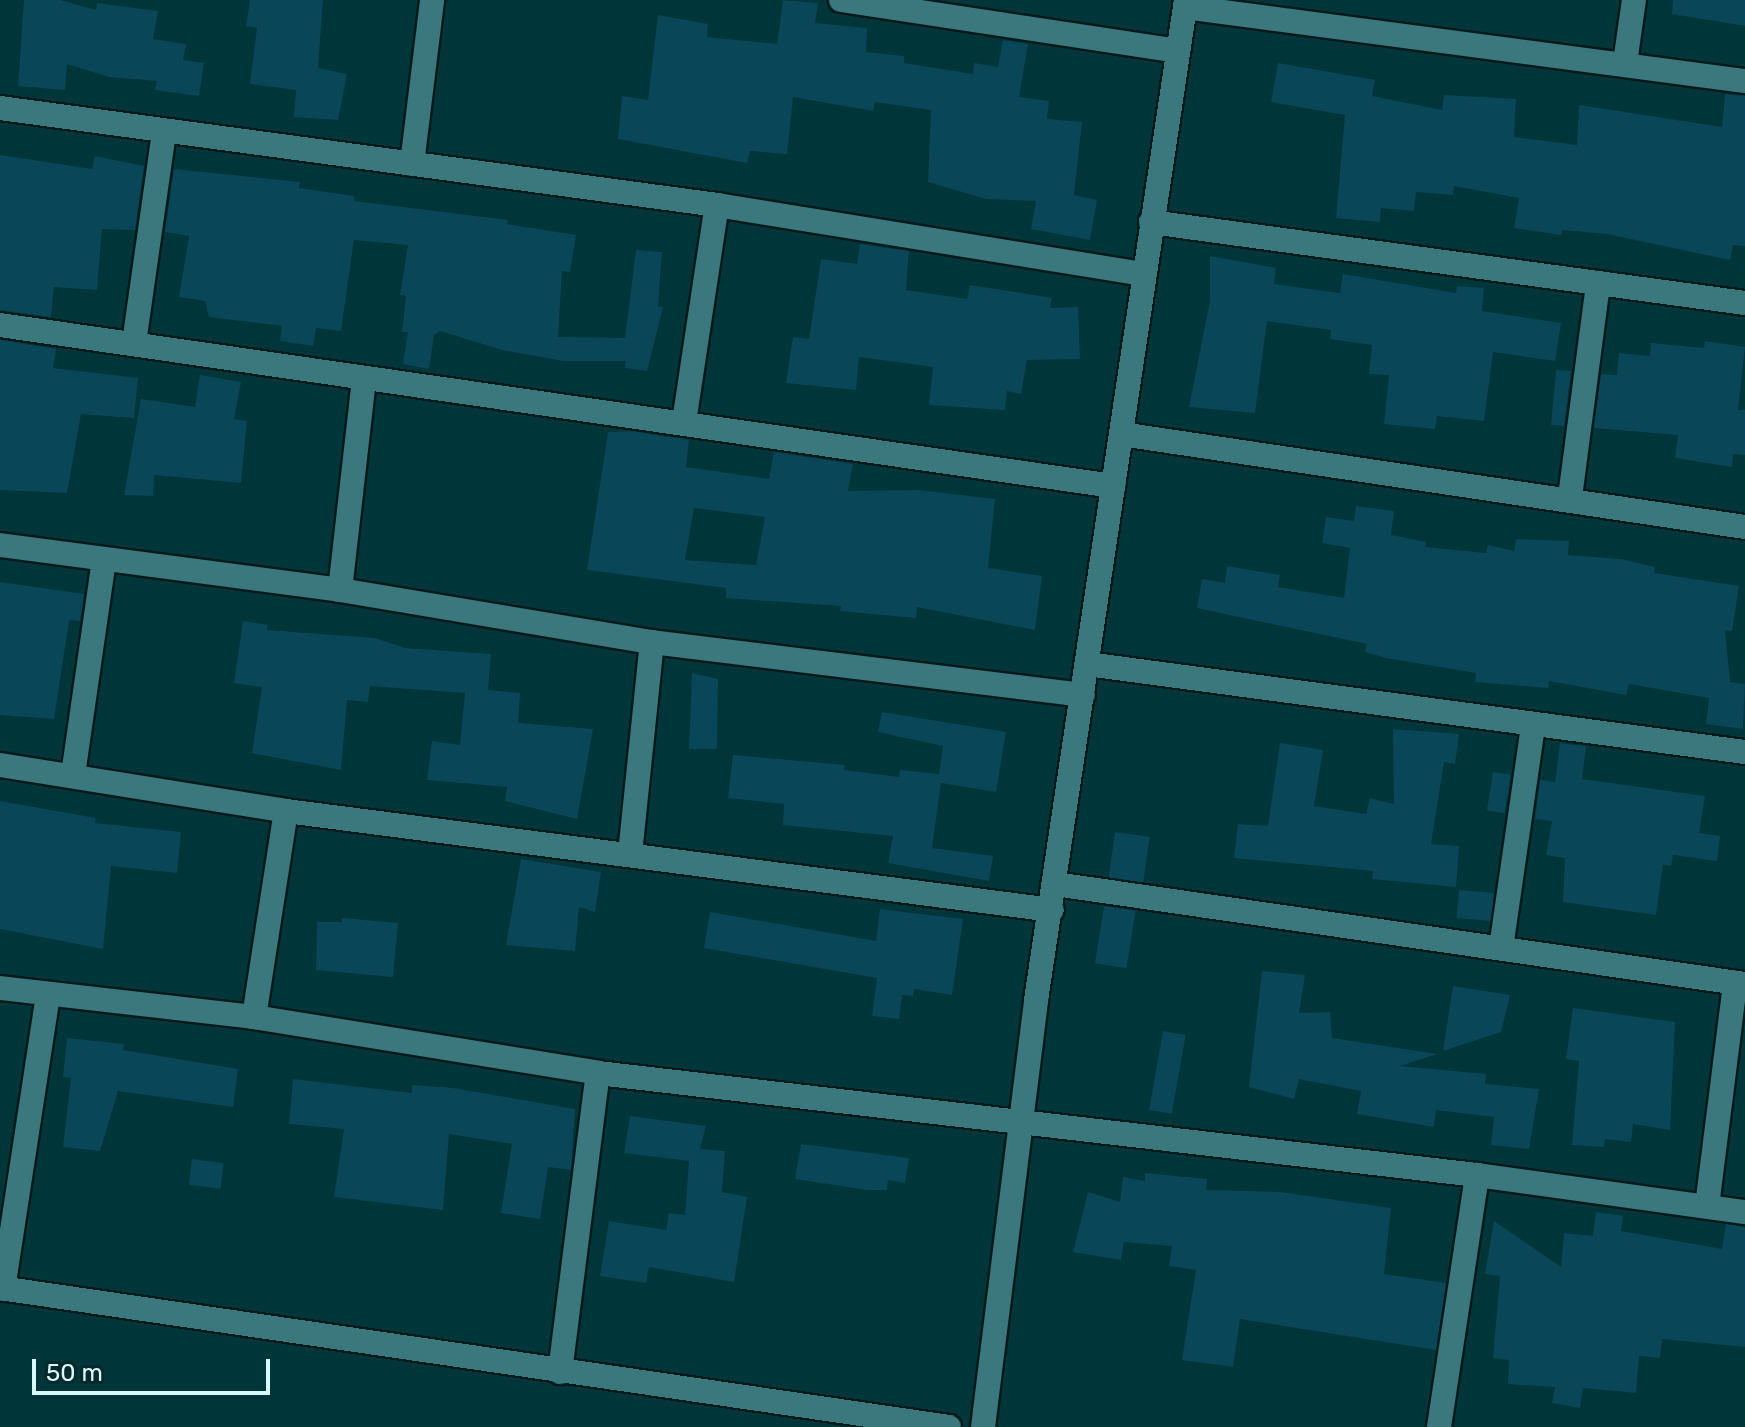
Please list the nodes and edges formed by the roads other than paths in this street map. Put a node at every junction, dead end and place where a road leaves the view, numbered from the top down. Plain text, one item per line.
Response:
1 (432, 0) edge
2 (841, 0) edge
3 (1634, 0) edge
4 (1185, 4) edge
5 (1177, 51) junction
6 (1625, 63) junction
7 (1745, 81) edge
8 (0, 108) edge
9 (164, 133) junction
10 (412, 164) junction
11 (717, 205) junction
12 (1151, 222) junction
13 (1143, 274) junction
14 (1598, 283) junction
15 (1745, 303) edge
16 (0, 325) edge
17 (134, 343) junction
18 (364, 379) junction
19 (684, 422) junction
20 (1121, 434) junction
21 (1113, 486) junction
22 (1570, 497) junction
23 (1745, 527) edge
24 (0, 545) edge
25 (104, 561) junction
26 (340, 590) junction
27 (652, 642) junction
28 (1087, 664) junction
29 (1083, 695) junction
30 (1533, 725) junction
31 (1745, 752) edge
32 (0, 765) edge
33 (73, 775) junction
34 (286, 811) junction
35 (630, 854) junction
36 (1055, 884) junction
37 (1052, 910) junction
38 (1501, 948) junction
39 (1740, 984) edge
40 (0, 988) edge
41 (48, 995) junction
42 (254, 1017) junction
43 (598, 1073) junction
44 (1019, 1125) junction
45 (1477, 1175) junction
46 (1707, 1206) junction
47 (1745, 1212) edge
48 (1, 1289) edge
49 (560, 1372) junction
50 (949, 1427) edge
51 (983, 1427) edge
52 (1439, 1427) edge

1 - 10 street
2 - 5 street
3 - 6 street
4 - 5 street
4 - 6 street
5 - 12 street
6 - 7 street
8 - 9 street
9 - 10 street
9 - 17 street
10 - 11 street
11 - 13 street
11 - 19 street
12 - 13 street
12 - 14 street
13 - 20 street
14 - 15 street
14 - 22 street
16 - 17 street
17 - 18 street
18 - 19 street
18 - 26 street
19 - 21 street
20 - 21 street
20 - 22 street
21 - 28 street
22 - 23 street
24 - 25 street
25 - 26 street
25 - 33 street
26 - 27 street
27 - 29 street
27 - 35 street
28 - 29 street
28 - 30 street
29 - 36 street
30 - 31 street
30 - 38 street
32 - 33 street
33 - 34 street
34 - 35 street
34 - 42 street
35 - 37 street
36 - 37 street
36 - 38 street
37 - 44 street
38 - 39 street
39 - 46 street
40 - 41 street
41 - 42 street
41 - 48 street
42 - 43 street
43 - 44 street
43 - 49 street
44 - 45 street
44 - 51 street
45 - 46 street
45 - 52 street
46 - 47 street
48 - 49 street
49 - 50 street

